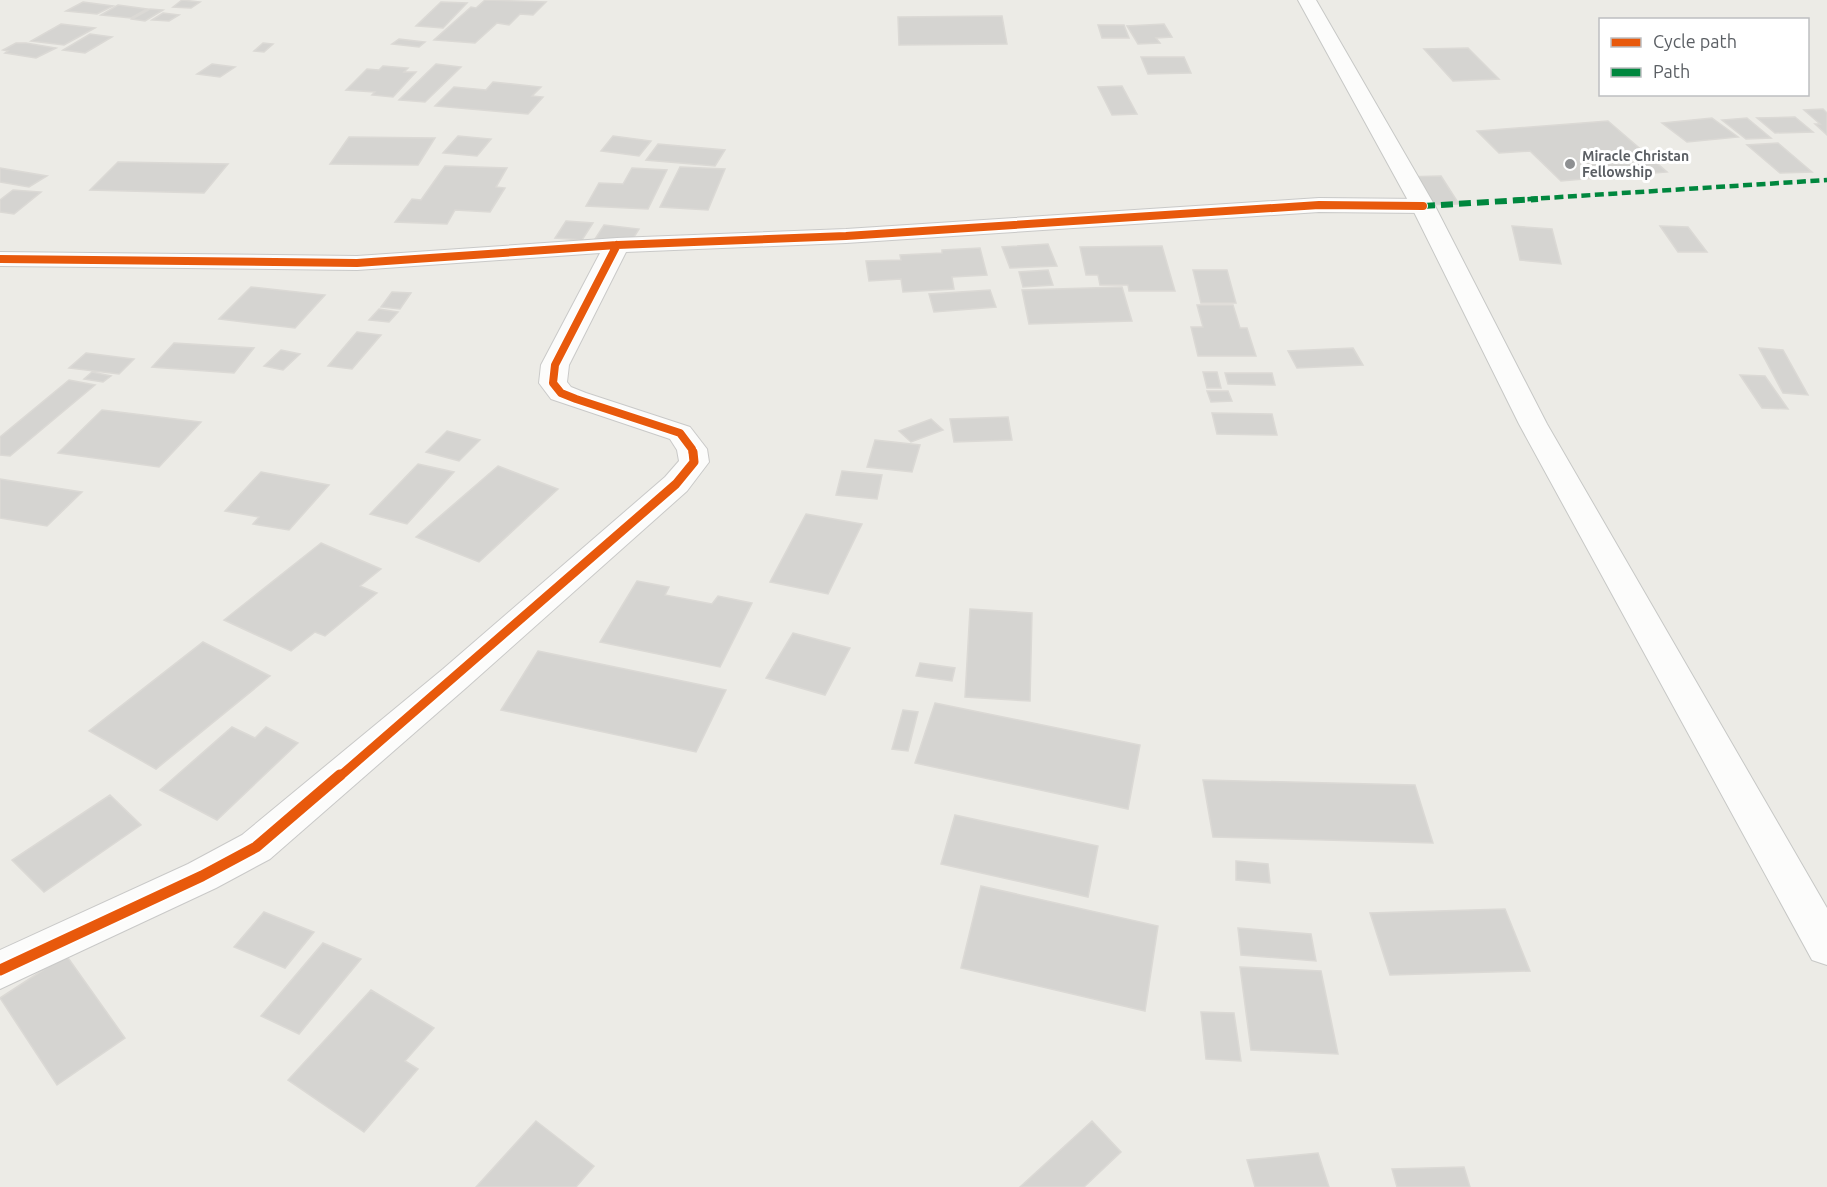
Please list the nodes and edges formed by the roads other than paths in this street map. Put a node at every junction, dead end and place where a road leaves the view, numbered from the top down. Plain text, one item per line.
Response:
1 (1307, 0) edge
2 (1423, 206) junction
3 (617, 245) junction
4 (0, 259) edge
5 (1827, 947) edge
6 (0, 970) edge

1 - 2 street
2 - 3 street
2 - 5 street
3 - 4 street
3 - 6 street

